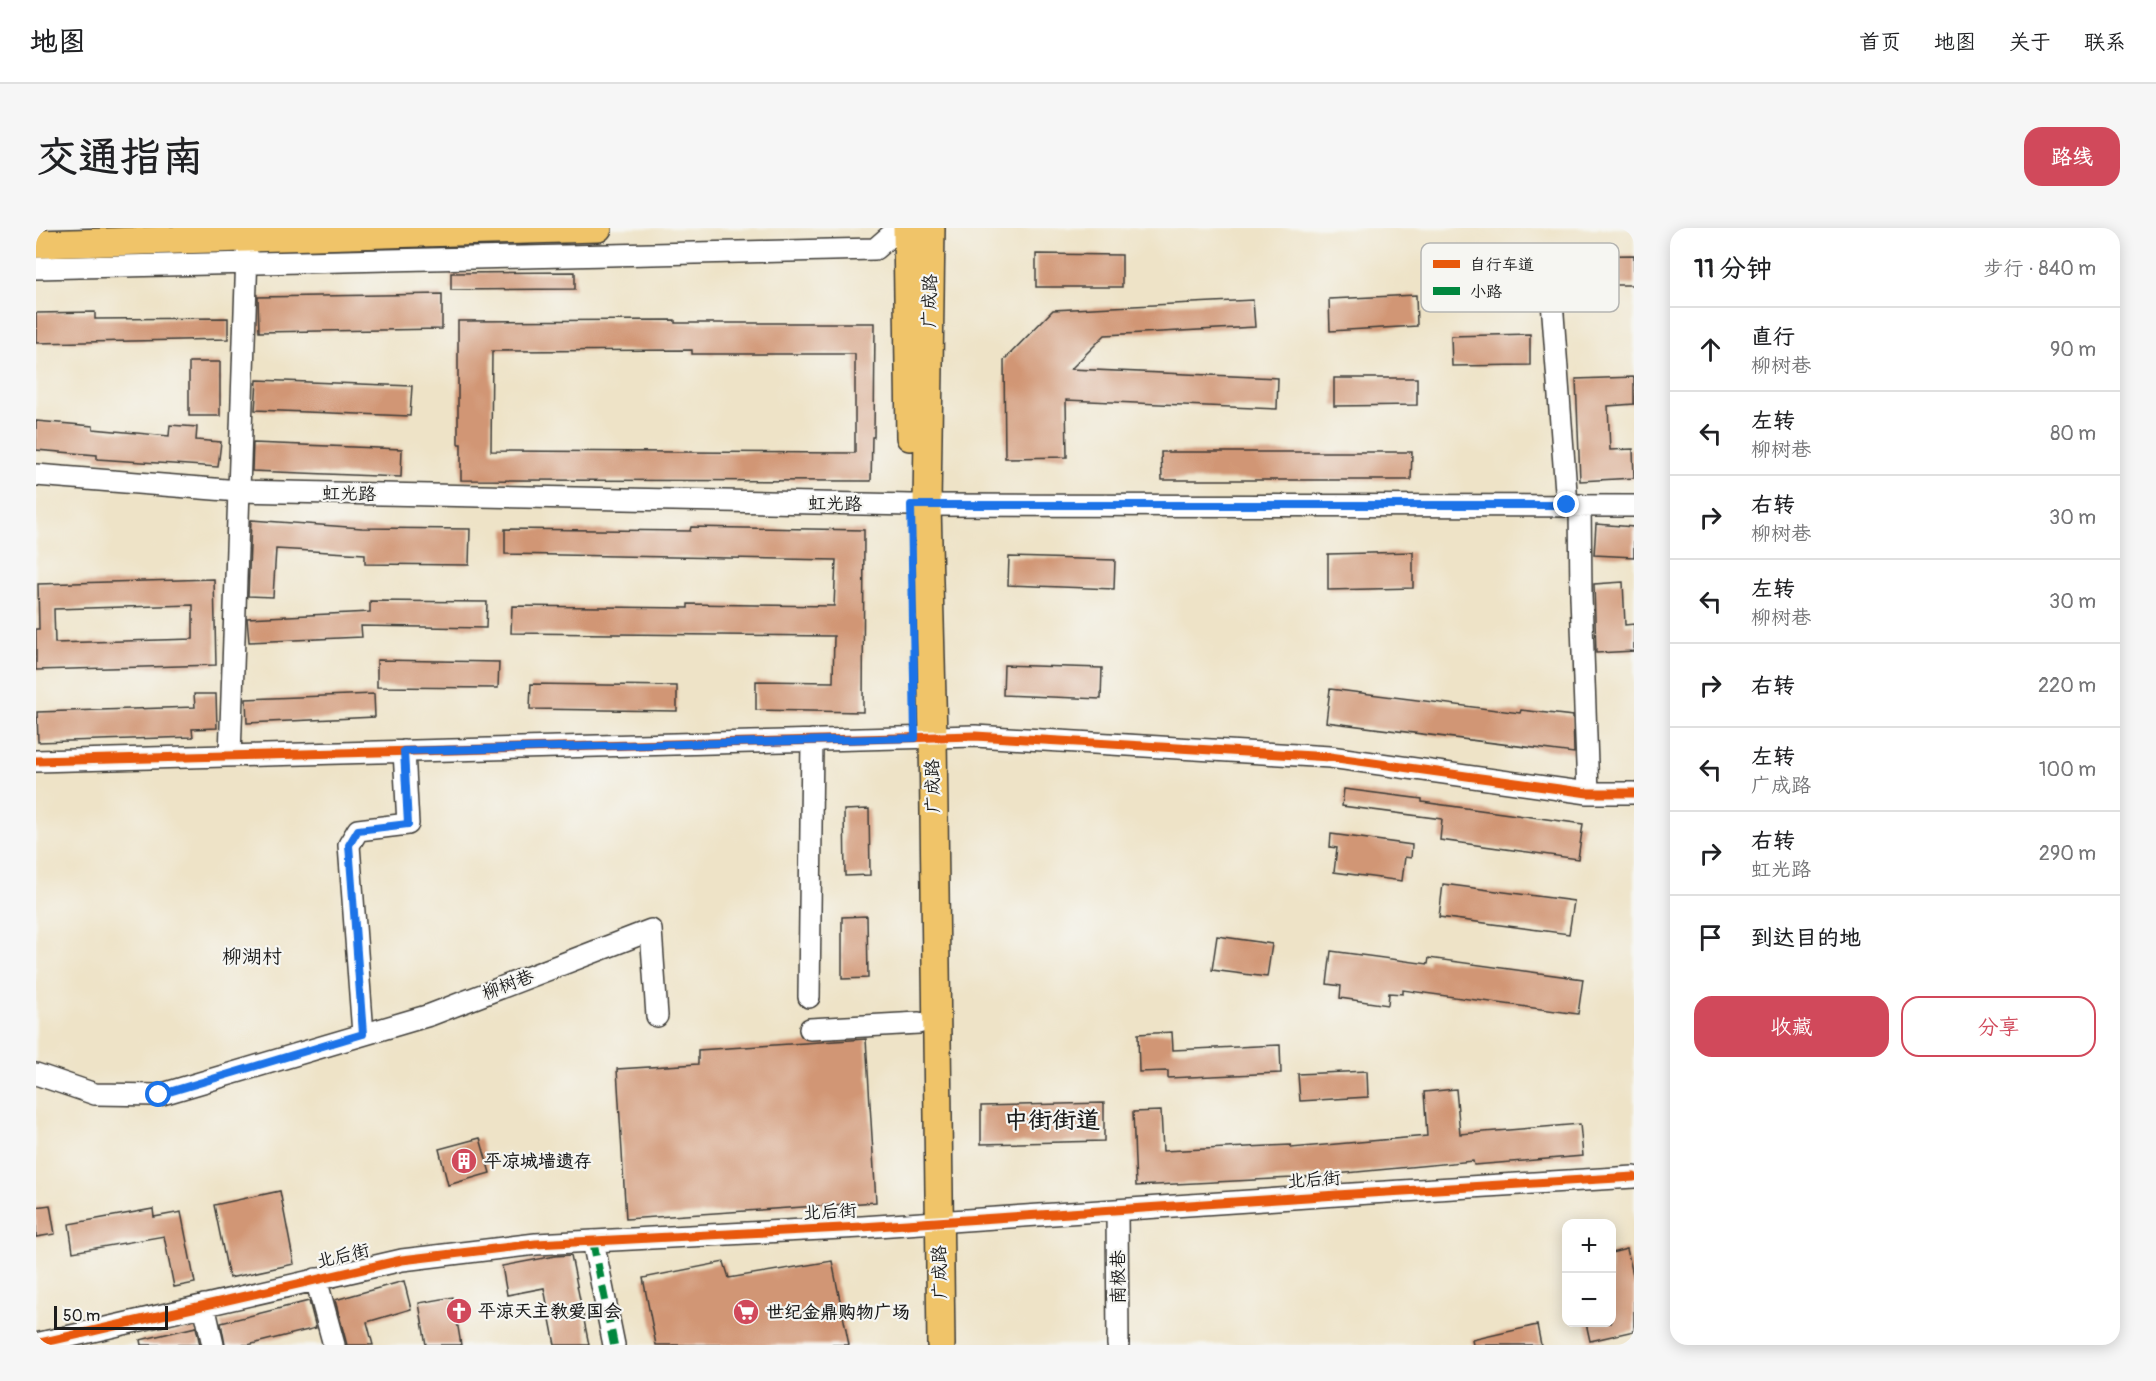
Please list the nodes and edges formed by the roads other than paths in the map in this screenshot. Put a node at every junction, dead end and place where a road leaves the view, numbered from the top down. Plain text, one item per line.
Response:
1 (598, 228) edge
2 (899, 228) edge
3 (908, 228) edge
4 (931, 228) edge
5 (247, 233) edge
6 (36, 244) edge
7 (246, 264) junction
8 (36, 268) edge
9 (1553, 312) edge
10 (36, 475) edge
11 (239, 491) junction
12 (919, 505) junction
13 (1573, 505) junction
14 (1634, 506) edge
15 (924, 737) junction
16 (812, 740) junction
17 (404, 751) junction
18 (230, 756) junction
19 (36, 761) edge
20 (1588, 793) junction
21 (1634, 793) edge
22 (809, 997) dead end
23 (657, 1016) dead end
24 (919, 1023) junction
25 (810, 1029) dead end
26 (363, 1034) junction
27 (36, 1074) edge
28 (1634, 1177) edge
29 (1118, 1210) junction
30 (930, 1222) junction
31 (593, 1241) junction
32 (316, 1280) junction
33 (204, 1305) junction
34 (36, 1344) edge
35 (213, 1345) edge
36 (334, 1345) edge
37 (614, 1345) edge
38 (924, 1345) edge
39 (941, 1345) edge
40 (1118, 1345) edge

1 - 5 main road
2 - 7 street
3 - 12 main road, 广成路
4 - 12 main road, 广成路
5 - 6 main road
5 - 7 street
7 - 8 street
7 - 11 street
9 - 13 street
10 - 11 street, 虹光路
11 - 12 street, 虹光路
11 - 18 street
12 - 13 street, 虹光路
12 - 15 main road, 广成路
13 - 14 street, 虹光路
13 - 20 street
15 - 16 street
15 - 20 street
15 - 24 main road, 广成路
15 - 30 main road, 广成路
16 - 17 street
16 - 22 street
17 - 18 street
17 - 26 street
18 - 19 street
20 - 21 street
23 - 26 street, 柳树巷
24 - 25 street
24 - 30 main road, 广成路
26 - 27 street, 柳树巷
28 - 29 street, 北后街
29 - 30 street, 北后街
29 - 40 street, 南极巷
30 - 31 street, 北后街
30 - 38 main road, 广成路
30 - 39 main road, 广成路
31 - 32 street, 北后街
31 - 37 street
32 - 33 street, 北后街
32 - 36 street
33 - 34 street, 北后街
33 - 35 street

